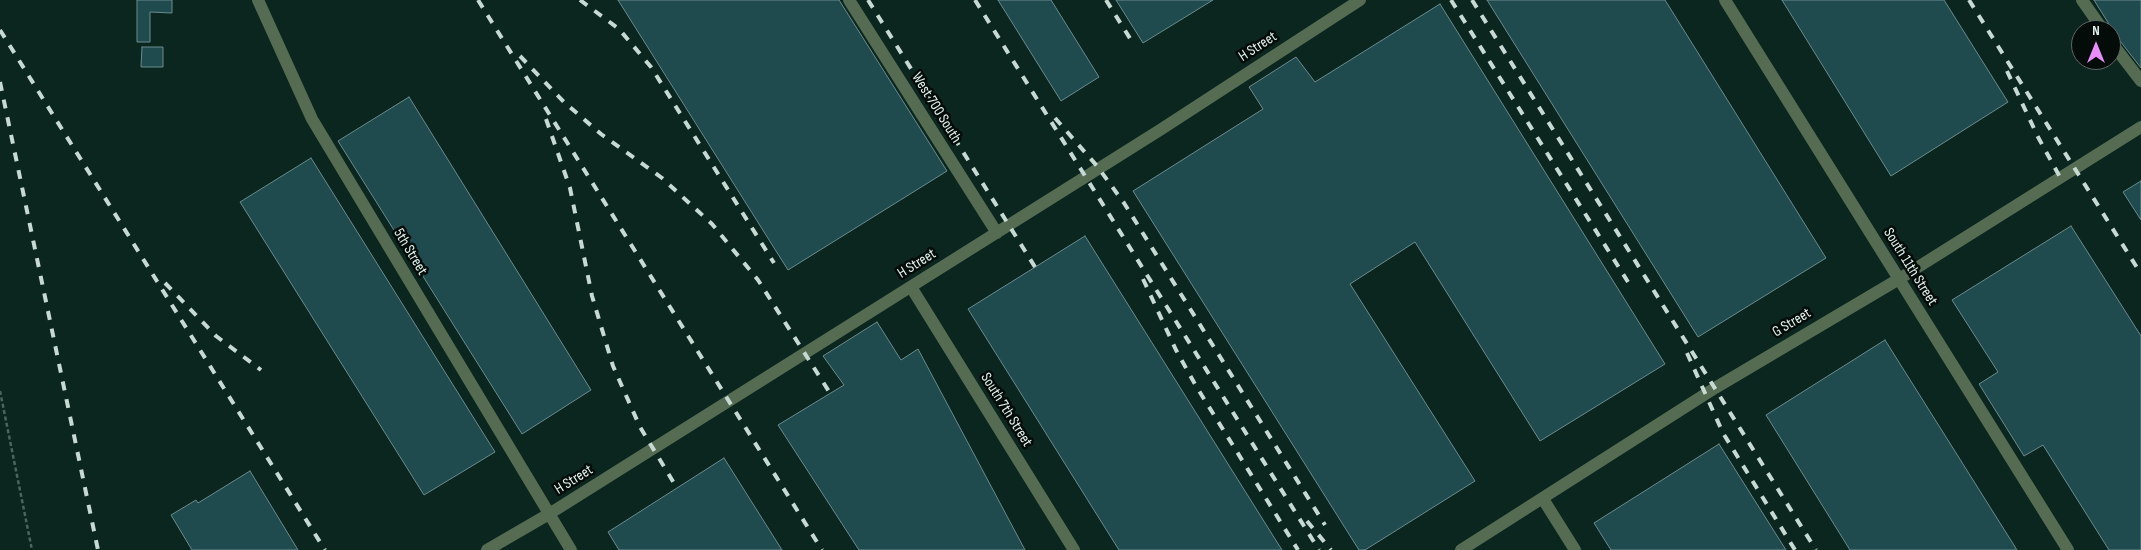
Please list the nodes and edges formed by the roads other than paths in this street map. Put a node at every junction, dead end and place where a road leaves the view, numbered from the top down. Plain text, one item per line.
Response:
1 (258, 0) edge
2 (849, 0) edge
3 (1360, 0) edge
4 (1725, 0) edge
5 (2082, 0) edge
6 (2096, 20) edge
7 (2121, 55) edge
8 (2141, 81) edge
9 (2141, 127) edge
10 (997, 233) junction
11 (1898, 279) junction
12 (911, 287) junction
13 (1543, 499) junction
14 (549, 514) junction
15 (487, 550) edge
16 (571, 550) edge
17 (1074, 550) edge
18 (1461, 550) edge
19 (1575, 550) edge
20 (2068, 550) edge

1 - 14 lane, 5th Street
2 - 10 lane, West 700 South
3 - 10 lane, H Street
4 - 11 lane, South 11th Street
5 - 6 lane
7 - 8 lane
9 - 11 lane, G Street
10 - 12 lane, H Street
11 - 13 lane, G Street
11 - 20 lane, South 11th Street
12 - 14 lane, H Street
12 - 17 lane, South 7th Street
13 - 18 lane, G Street
13 - 19 lane
14 - 15 lane, H Street
14 - 16 lane, 5th Street

